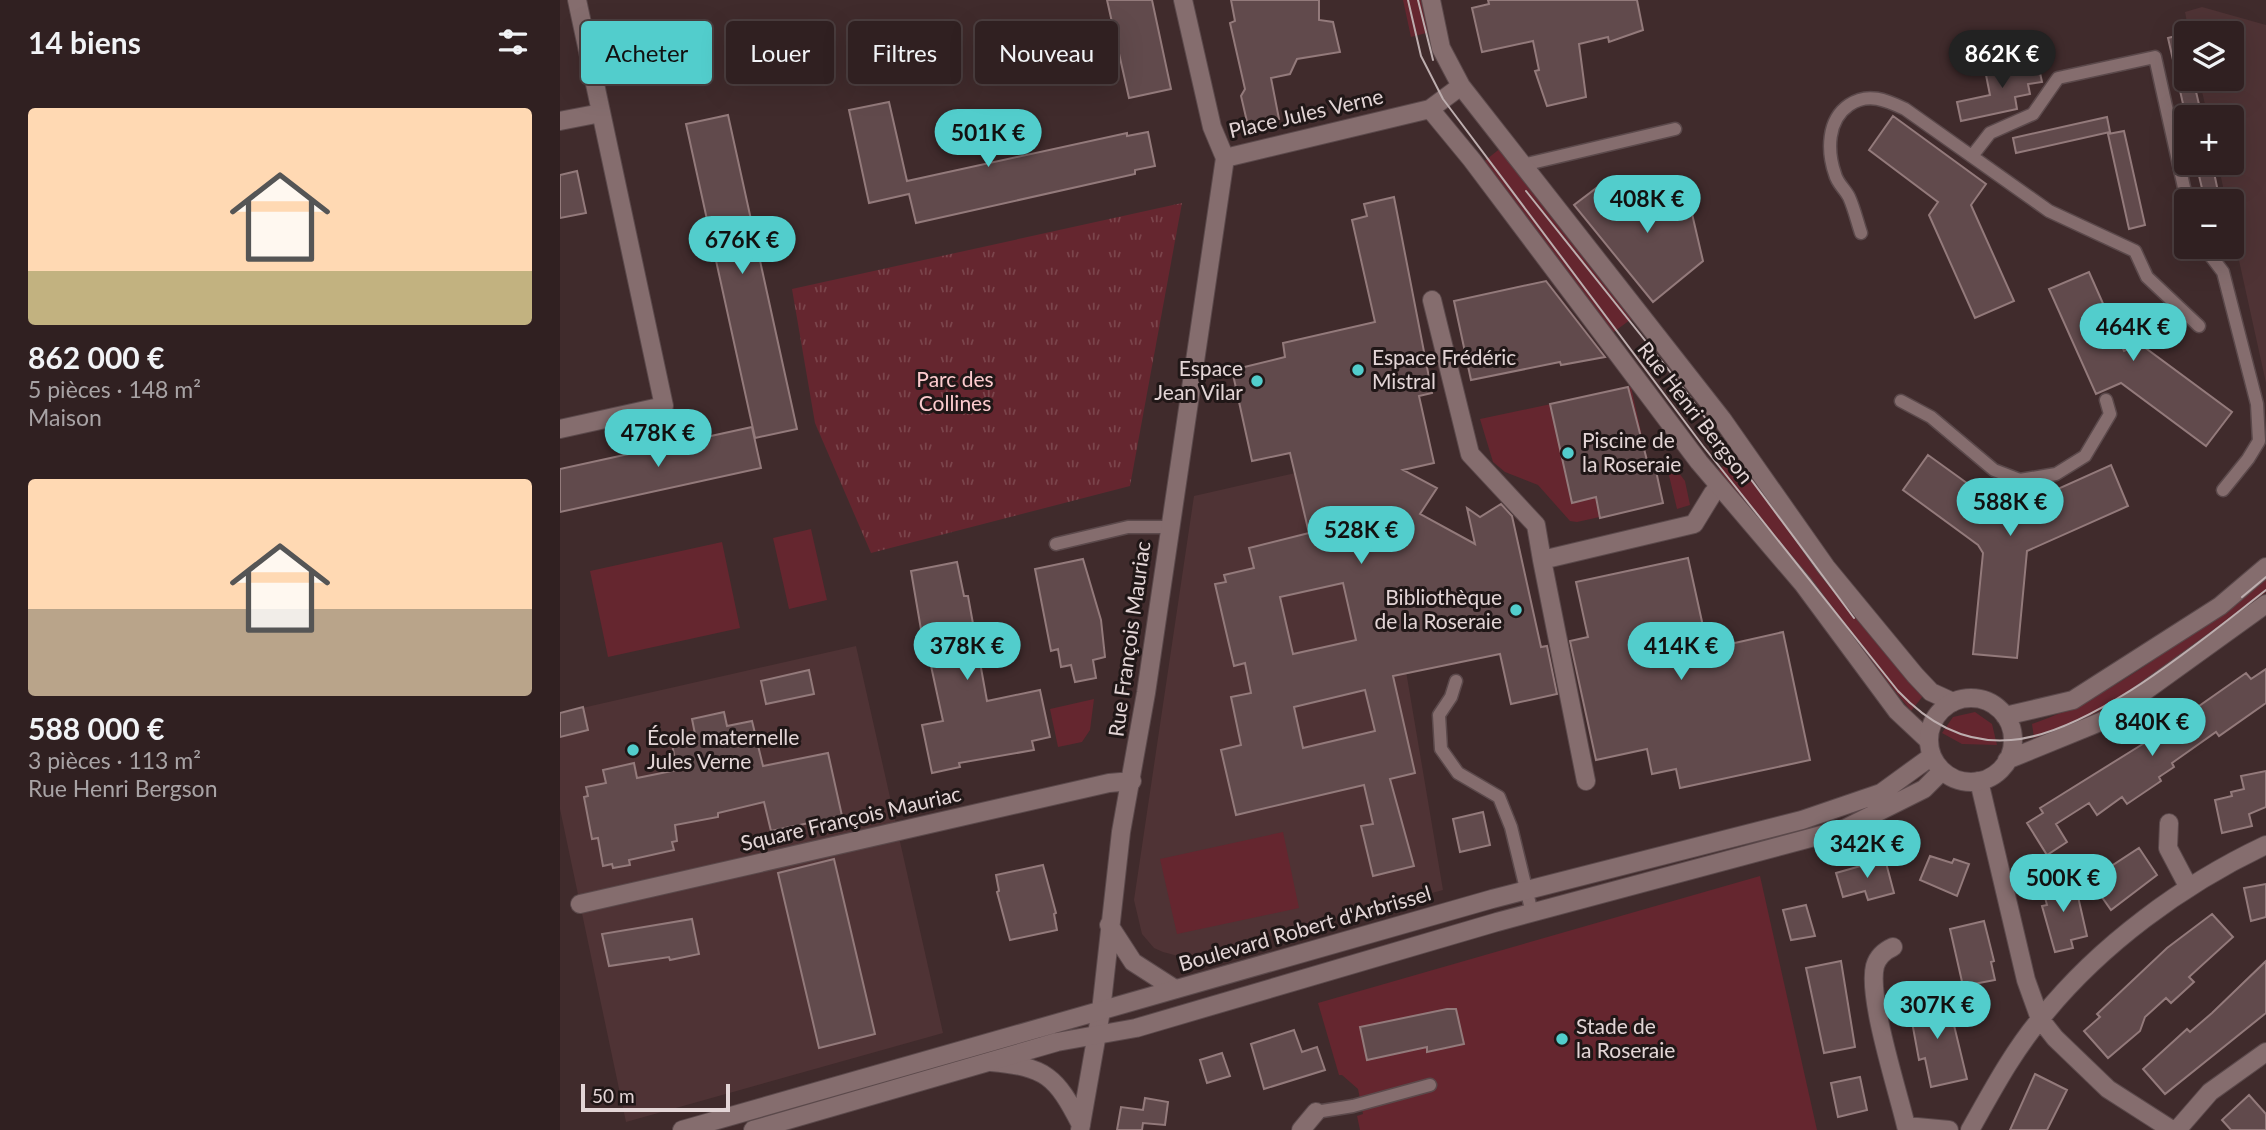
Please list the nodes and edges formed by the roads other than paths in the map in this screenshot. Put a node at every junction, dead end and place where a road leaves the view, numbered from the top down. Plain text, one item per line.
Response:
1 (577, 0) edge
2 (1183, 0) edge
3 (1431, 0) edge
4 (1461, 86) junction
5 (1430, 109) junction
6 (601, 113) junction
7 (560, 121) edge
8 (1675, 129) dead end
9 (1972, 156) junction
10 (1224, 158) junction
11 (1522, 165) junction
12 (2184, 189) edge
13 (1861, 233) dead end
14 (2213, 259) edge
15 (1432, 300) dead end
16 (2199, 326) dead end
17 (2106, 400) dead end
18 (1901, 401) dead end
19 (560, 429) edge
20 (2222, 490) dead end
21 (1713, 493) dead end
22 (1168, 527) junction
23 (1056, 544) dead end
24 (1542, 560) junction
25 (2266, 567) edge
26 (2266, 604) edge
27 (1455, 681) dead end
28 (1953, 702) junction
29 (2005, 716) junction
30 (1934, 756) junction
31 (2007, 760) junction
32 (1132, 781) junction
33 (1587, 781) dead end
34 (1979, 781) junction
35 (2169, 823) dead end
36 (2266, 845) edge
37 (2189, 888) junction
38 (1526, 890) junction
39 (580, 904) dead end
40 (1532, 913) junction
41 (1110, 925) junction
42 (1893, 947) dead end
43 (1175, 989) junction
44 (1101, 1011) junction
45 (2040, 1019) junction
46 (1095, 1035) junction
47 (2266, 1052) edge
48 (990, 1062) junction
49 (1430, 1086) dead end
50 (1316, 1112) joint
51 (1080, 1127) edge
52 (1898, 1128) edge
53 (682, 1130) edge
54 (752, 1130) edge
55 (1301, 1130) edge
56 (1949, 1130) edge
57 (1970, 1130) edge
58 (2175, 1130) edge

1 - 6 street
2 - 10 street, Place Jules Verne
3 - 4 street
4 - 5 street, Place Jules Verne
4 - 11 street, Rue Henri Bergson
5 - 10 street, Place Jules Verne
5 - 30 street, Rue Henri Bergson
6 - 7 street
6 - 19 street
8 - 11 lane
9 - 12 lane
9 - 13 lane
9 - 16 lane
10 - 22 street, Rue François Mauriac
11 - 28 street, Rue Henri Bergson
14 - 20 lane
15 - 24 street
17 - 18 lane
21 - 24 street
22 - 23 lane
22 - 32 street, Rue François Mauriac
24 - 33 street
25 - 29 street
26 - 31 street
27 - 38 lane
28 - 29 street
28 - 30 street
29 - 31 street
30 - 34 street
30 - 38 street, Boulevard Robert d'Arbrissel
30 - 40 street
31 - 34 street
32 - 39 street, Square François Mauriac
32 - 41 street, Rue François Mauriac
34 - 45 street
35 - 37 street
36 - 37 street
37 - 45 street
38 - 40 lane
38 - 43 street, Boulevard Robert d'Arbrissel
40 - 46 street
41 - 43 street
41 - 44 street, Rue François Mauriac
42 - 52 street
43 - 44 street, Boulevard Robert d'Arbrissel
44 - 46 street, Rue François Mauriac
44 - 53 street, Boulevard Robert d'Arbrissel
45 - 57 street
45 - 58 street
46 - 48 street
46 - 51 street, Rue François Mauriac
47 - 58 street
48 - 51 street, Rue François Mauriac
48 - 54 street
49 - 50 lane
50 - 55 street
52 - 56 street

